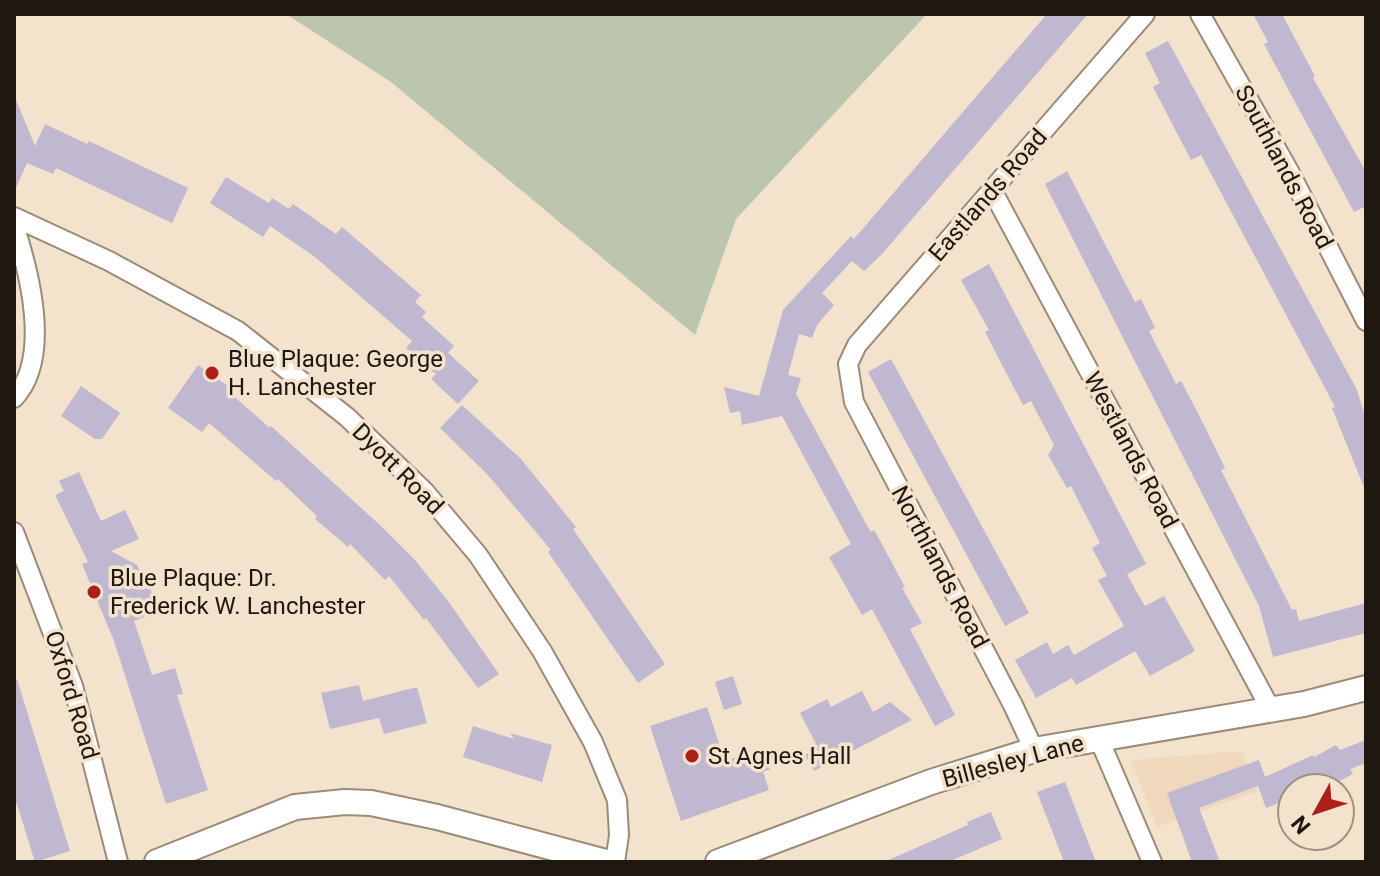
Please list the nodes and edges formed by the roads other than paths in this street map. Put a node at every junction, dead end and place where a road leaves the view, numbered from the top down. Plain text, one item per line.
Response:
1 (1145, 14) edge
2 (1200, 14) edge
3 (992, 190) junction
4 (14, 217) edge
5 (14, 225) edge
6 (1366, 321) edge
7 (849, 384) joint
8 (14, 398) edge
9 (14, 532) edge
10 (1366, 688) edge
11 (1271, 710) junction
12 (1099, 739) junction
13 (1034, 750) junction
14 (118, 862) edge
15 (157, 862) edge
16 (606, 862) edge
17 (615, 862) edge
18 (718, 862) edge
19 (1152, 862) edge

1 - 3 street, Eastlands Road
2 - 6 street, Southlands Road
3 - 7 street, Eastlands Road
3 - 11 street, Westlands Road
4 - 17 street, Dyott Road
5 - 8 street
7 - 13 street, Northlands Road
9 - 14 street, Oxford Road
10 - 11 street, Billesley Lane
11 - 12 street, Billesley Lane
12 - 13 street, Billesley Lane
12 - 19 street
13 - 18 street, Billesley Lane
15 - 16 street

